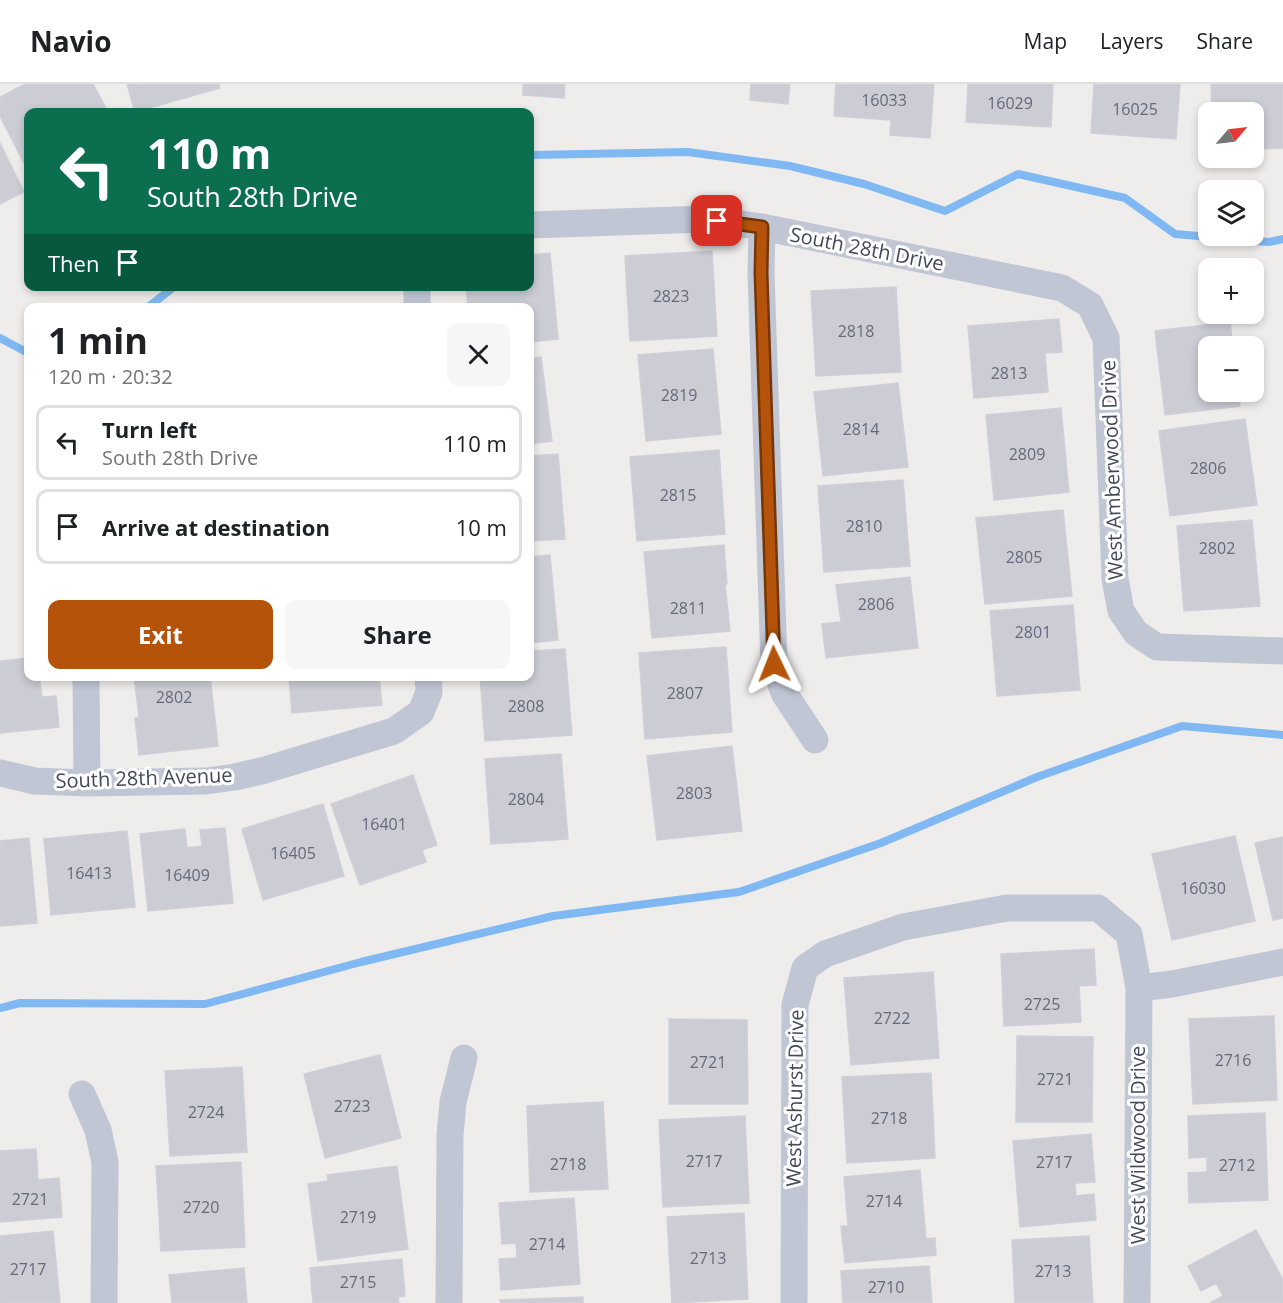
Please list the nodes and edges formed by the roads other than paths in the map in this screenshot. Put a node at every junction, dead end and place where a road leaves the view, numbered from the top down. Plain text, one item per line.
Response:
1 (534, 225) edge
2 (762, 227) junction
3 (1090, 305) joint
4 (1283, 651) edge
5 (86, 681) edge
6 (428, 681) edge
7 (815, 740) dead end
8 (0, 774) edge
9 (35, 781) junction
10 (87, 783) junction
11 (0, 793) edge
12 (1283, 962) edge
13 (1139, 988) junction
14 (464, 1058) dead end
15 (82, 1094) dead end
16 (104, 1303) edge
17 (449, 1303) edge
18 (794, 1303) edge
19 (1137, 1303) edge

1 - 2 street, South 28th Drive
2 - 3 street, South 28th Drive
2 - 7 street
3 - 4 street, West Amberwood Drive
5 - 10 street
6 - 10 street, South 28th Avenue
8 - 9 street, South 28th Avenue
9 - 10 street, South 28th Avenue
9 - 11 street, South 28th Avenue
12 - 13 street
13 - 18 street, West Ashurst Drive
13 - 19 street, West Wildwood Drive
14 - 17 street
15 - 16 street

